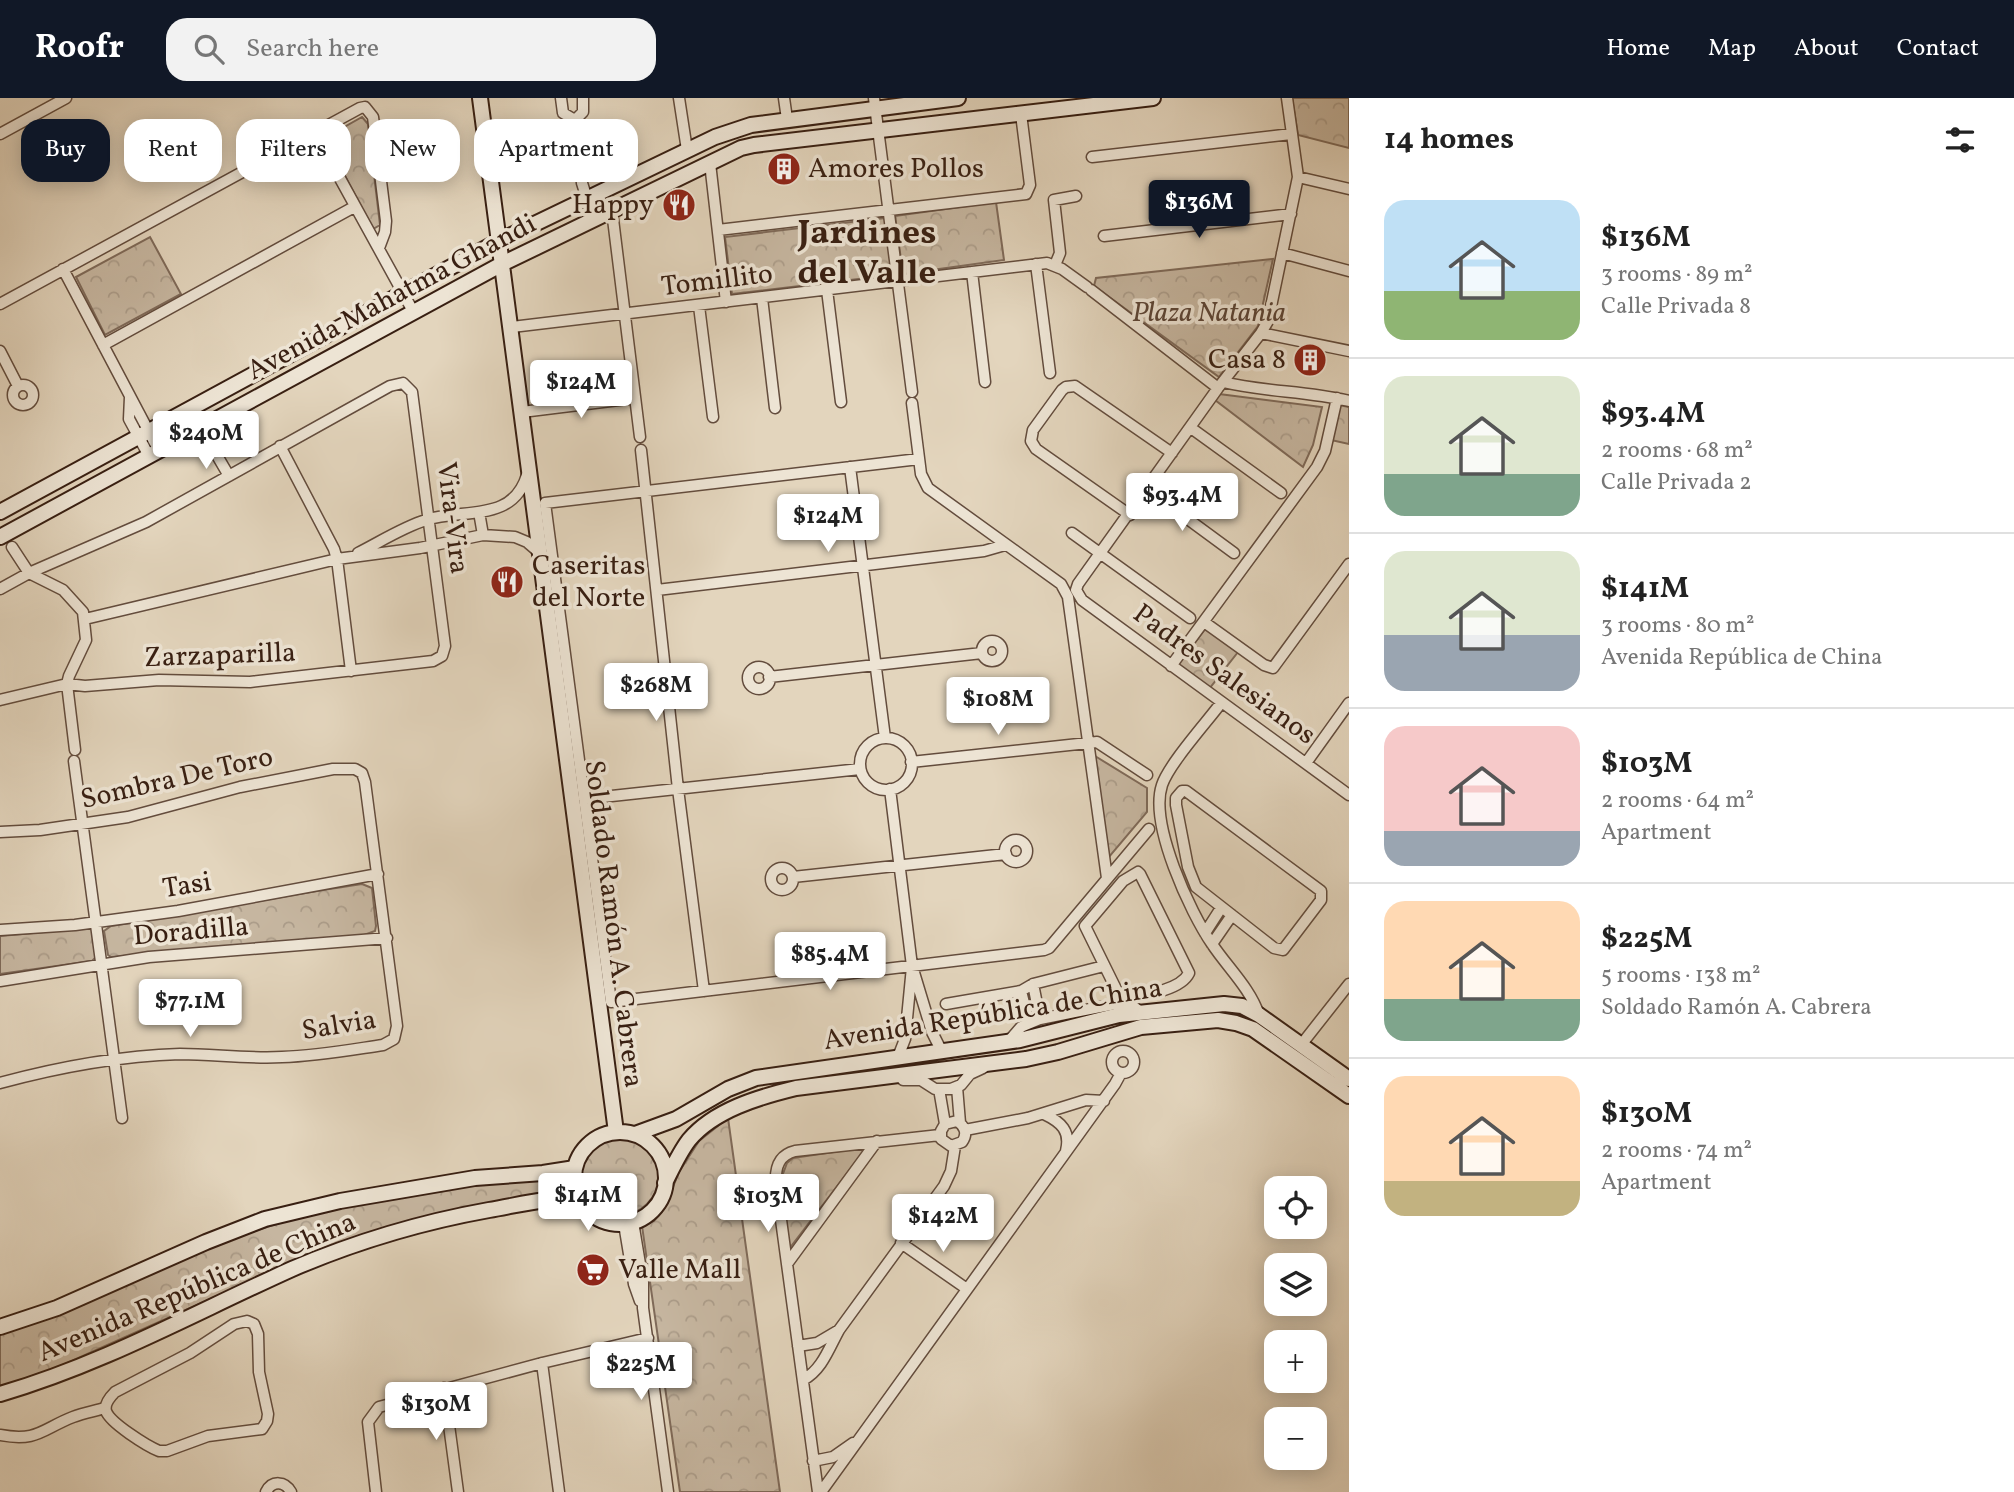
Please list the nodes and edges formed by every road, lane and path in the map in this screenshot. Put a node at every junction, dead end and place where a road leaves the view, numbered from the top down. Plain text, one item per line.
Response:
1 (66, 98) edge
2 (480, 98) edge
3 (561, 98) edge
4 (583, 98) edge
5 (679, 98) edge
6 (784, 98) edge
7 (958, 98) edge
8 (1153, 98) edge
9 (1287, 98) edge
10 (875, 103) edge
11 (1021, 114) junction
12 (340, 119) edge
13 (573, 119) edge
14 (576, 119) edge
15 (787, 119) junction
16 (878, 130) junction
17 (0, 134) edge
18 (1291, 134) junction
19 (687, 150) junction
20 (1092, 157) dead end
21 (710, 163) junction
22 (236, 176) edge
23 (1298, 177) junction
24 (341, 182) edge
25 (582, 182) edge
26 (1349, 189) edge
27 (1076, 196) dead end
28 (587, 198) junction
29 (354, 207) junction
30 (889, 210) junction
31 (612, 211) junction
32 (1291, 214) junction
33 (718, 230) junction
34 (1104, 236) dead end
35 (499, 242) junction
36 (379, 248) junction
37 (1282, 253) junction
38 (502, 264) junction
39 (1036, 264) junction
40 (1055, 265) junction
41 (63, 269) junction
42 (1349, 271) edge
43 (972, 272) junction
44 (898, 280) junction
45 (827, 290) junction
46 (405, 294) junction
47 (762, 298) junction
48 (726, 302) junction
49 (0, 304) edge
50 (699, 306) junction
51 (414, 313) junction
52 (625, 314) junction
53 (512, 327) junction
54 (1261, 333) junction
55 (103, 345) junction
56 (0, 351) edge
57 (1349, 351) edge
58 (1050, 373) dead end
59 (985, 382) dead end
60 (1220, 385) junction
61 (18, 386) dead end
62 (635, 398) junction
63 (1337, 398) junction
64 (1349, 401) edge
65 (841, 402) dead end
66 (775, 408) dead end
67 (522, 412) junction
68 (713, 417) dead end
69 (1191, 428) junction
70 (144, 435) junction
71 (640, 437) dead end
72 (208, 440) dead end
73 (280, 446) junction
74 (641, 450) dead end
75 (154, 453) junction
76 (1172, 453) junction
77 (919, 459) junction
78 (850, 467) junction
79 (529, 468) junction
80 (229, 476) junction
81 (1147, 489) junction
82 (645, 491) junction
83 (1281, 494) dead end
84 (0, 512) edge
85 (479, 512) junction
86 (1129, 514) junction
87 (430, 519) junction
88 (1072, 533) dead end
89 (482, 535) junction
90 (6, 542) edge
91 (1005, 545) junction
92 (433, 546) junction
93 (1100, 553) junction
94 (1234, 553) dead end
95 (541, 555) junction
96 (351, 556) junction
97 (337, 559) junction
98 (1349, 564) edge
99 (862, 565) junction
100 (29, 573) junction
101 (0, 589) edge
102 (657, 590) junction
103 (1190, 618) dead end
104 (85, 619) junction
105 (1205, 622) junction
106 (982, 653) dead end
107 (442, 656) joint
108 (876, 666) junction
109 (1171, 666) junction
110 (351, 671) junction
111 (769, 677) dead end
112 (67, 684) junction
113 (0, 701) edge
114 (1221, 703) junction
115 (1349, 703) edge
116 (884, 738) junction
117 (1088, 742) junction
118 (911, 762) junction
119 (1306, 763) junction
120 (860, 769) junction
121 (1147, 775) dead end
122 (678, 789) junction
123 (890, 789) junction
124 (1349, 795) edge
125 (583, 799) junction
126 (83, 825) junction
127 (1149, 829) dead end
128 (0, 832) edge
129 (1006, 854) dead end
130 (900, 864) junction
131 (379, 874) junction
132 (793, 877) dead end
133 (1107, 878) junction
134 (1221, 908) junction
135 (1231, 915) junction
136 (97, 922) junction
137 (0, 930) edge
138 (1205, 933) junction
139 (387, 937) junction
140 (1212, 944) junction
141 (103, 963) junction
142 (912, 966) junction
143 (1104, 966) junction
144 (0, 981) edge
145 (1033, 984) junction
146 (1349, 984) edge
147 (704, 991) junction
148 (1021, 991) junction
149 (946, 1004) dead end
150 (1142, 1012) junction
151 (1259, 1015) junction
152 (1040, 1019) junction
153 (1029, 1023) junction
154 (1008, 1042) junction
155 (1301, 1045) junction
156 (942, 1052) junction
157 (898, 1057) junction
158 (116, 1060) junction
159 (994, 1063) junction
160 (1121, 1073) dead end
161 (864, 1079) junction
162 (1349, 1079) edge
163 (0, 1083) edge
164 (957, 1087) junction
165 (939, 1089) junction
166 (1349, 1096) edge
167 (1104, 1101) junction
168 (1044, 1114) junction
169 (122, 1118) dead end
170 (945, 1124) junction
171 (963, 1127) junction
172 (616, 1132) junction
173 (635, 1134) junction
174 (940, 1135) junction
175 (877, 1142) junction
176 (955, 1146) junction
177 (1065, 1156) junction
178 (575, 1168) junction
179 (665, 1183) junction
180 (578, 1198) junction
181 (628, 1223) junction
182 (901, 1243) junction
183 (787, 1264) junction
184 (967, 1289) junction
185 (643, 1308) junction
186 (0, 1327) edge
187 (839, 1330) junction
188 (648, 1338) junction
189 (798, 1346) junction
190 (542, 1363) junction
191 (803, 1380) junction
192 (444, 1388) junction
193 (0, 1394) edge
194 (105, 1409) junction
195 (866, 1431) junction
196 (0, 1435) edge
197 (814, 1461) junction
198 (266, 1492) edge
199 (291, 1492) edge
200 (376, 1492) edge
201 (458, 1492) edge
202 (559, 1492) edge
203 (668, 1492) edge
204 (819, 1492) edge

1 - 17 street
2 - 35 main road, Soldado Ramón A. Cabrera
3 - 13 street
4 - 14 street
5 - 19 street
6 - 15 street
7 - 10 main road, Avenida Mahatma Ghandi
8 - 11 main road, Avenida Mahatma Ghandi
9 - 18 street
10 - 15 main road, Avenida Mahatma Ghandi
10 - 16 street
11 - 16 main road, Avenida Mahatma Ghandi
11 - 30 street
12 - 36 street
15 - 19 main road, Avenida Mahatma Ghandi
16 - 21 main road, Avenida Mahatma Ghandi
16 - 30 street
18 - 20 street
18 - 23 street
19 - 28 main road, Avenida Mahatma Ghandi
21 - 31 main road, Avenida Mahatma Ghandi
21 - 33 street
22 - 41 street
23 - 26 street
23 - 32 street
24 - 29 street
25 - 28 street
27 - 40 street
28 - 35 main road, Avenida Mahatma Ghandi
29 - 36 street
29 - 55 street
30 - 33 street
30 - 44 street
31 - 38 main road, Avenida Mahatma Ghandi
31 - 52 street
32 - 34 street
32 - 37 street
33 - 48 street
35 - 38 main road, Soldado Ramón A. Cabrera
35 - 46 main road, Avenida Mahatma Ghandi
36 - 46 street
37 - 42 street
37 - 54 street
38 - 51 main road, Avenida Mahatma Ghandi
38 - 53 main road, Soldado Ramón A. Cabrera
39 - 40 street, Tomillito
39 - 43 street, Tomillito
39 - 58 street
40 - 60 street
41 - 49 street
41 - 55 street
43 - 44 street, Tomillito
43 - 59 street
44 - 45 street, Tomillito
44 - 77 street
45 - 47 street, Tomillito
45 - 65 street
46 - 51 street
46 - 70 main road, Avenida Mahatma Ghandi
47 - 48 street, Tomillito
47 - 66 street
48 - 50 street, Tomillito
50 - 52 street, Tomillito
50 - 68 street
51 - 75 main road, Avenida Mahatma Ghandi
52 - 53 street, Tomillito
52 - 62 street
53 - 67 main road, Soldado Ramón A. Cabrera
54 - 57 street
54 - 60 street
55 - 70 street
56 - 61 street
60 - 63 street
60 - 69 street
62 - 67 street
62 - 71 street
63 - 64 street
63 - 105 street
67 - 79 main road, Soldado Ramón A. Cabrera
69 - 76 street
69 - 83 street
70 - 75 street
70 - 84 main road, Avenida Mahatma Ghandi
72 - 80 street
73 - 80 street
73 - 87 street, Vira-Vira
73 - 97 street
74 - 82 street
75 - 90 main road, Avenida Mahatma Ghandi
76 - 81 street
76 - 86 street
77 - 78 street
77 - 91 street
78 - 82 street
78 - 99 street
79 - 85 street
79 - 95 main road, Soldado Ramón A. Cabrera
80 - 100 street
81 - 86 street
81 - 94 street
82 - 102 street
82 - 125 street
85 - 87 street
85 - 89 street
86 - 93 street
87 - 92 street, Vira-Vira
87 - 96 street
88 - 93 street
89 - 92 street
89 - 95 street
90 - 100 street
91 - 99 street
91 - 117 street
92 - 96 street
92 - 107 street, Vira-Vira
93 - 103 street
93 - 109 street, Padres Salesianos
95 - 172 main road, Soldado Ramón A. Cabrera
96 - 97 street
97 - 104 street
97 - 110 street
98 - 105 street
99 - 102 street
99 - 108 street
100 - 101 street
100 - 104 street
102 - 122 street
104 - 112 street
105 - 109 street
106 - 108 street
107 - 110 street, Zarzaparilla
108 - 111 street
108 - 116 street
109 - 114 street, Padres Salesianos
110 - 112 street, Zarzaparilla
112 - 113 street, Zarzaparilla
112 - 126 street
114 - 119 street, Padres Salesianos
114 - 138 street
115 - 119 street
116 - 118 street
116 - 120 street
117 - 118 street
117 - 121 street
117 - 133 street
118 - 123 street
119 - 124 street, Padres Salesianos
120 - 122 street
120 - 123 street
122 - 125 street
122 - 147 street
123 - 130 street
125 - 147 street
126 - 128 street, Sombra De Toro
126 - 131 street, Sombra De Toro
126 - 136 street
127 - 133 street
129 - 130 street
130 - 132 street
130 - 142 street
131 - 136 street, Tasi
131 - 139 street
133 - 142 street
134 - 135 street
134 - 135 street
134 - 138 street
135 - 140 street
136 - 137 street, Tasi
136 - 141 street
138 - 140 street
139 - 141 street, Doradilla
139 - 158 street, Salvia
140 - 151 street
141 - 144 street, Doradilla
141 - 158 street
142 - 147 street
142 - 156 street
142 - 157 street
143 - 143 street
143 - 145 street
145 - 148 street
145 - 152 street
146 - 155 street
148 - 149 street
148 - 153 street
150 - 151 main road, Avenida República de China
150 - 152 street
150 - 154 main road, Avenida República de China
151 - 155 main road, Avenida República de China
152 - 153 street
153 - 154 street
154 - 156 main road, Avenida República de China
155 - 162 main road, Avenida República de China
156 - 157 main road, Avenida República de China
157 - 173 main road, Avenida República de China
158 - 163 street, Salvia
158 - 169 street
159 - 161 main road, Avenida República de China
159 - 164 street
159 - 166 main road, Avenida República de China
160 - 167 street
161 - 165 street
161 - 179 main road, Avenida República de China
164 - 165 street
164 - 171 street
165 - 170 street
167 - 168 street
167 - 177 street
168 - 171 street
168 - 177 street
170 - 171 street
170 - 174 street
171 - 176 street
172 - 173 main road
172 - 178 main road
173 - 179 main road
174 - 175 street
174 - 176 street
175 - 183 street
175 - 183 street
176 - 182 street
177 - 184 street
178 - 180 main road
178 - 186 main road, Avenida República de China
179 - 181 main road
180 - 181 main road
180 - 193 main road, Avenida República de China
181 - 185 street
181 - 185 street
182 - 184 street
182 - 187 street
183 - 189 street
184 - 195 street
185 - 188 street
187 - 189 street
187 - 191 street
188 - 190 street
188 - 203 street
189 - 191 street
190 - 192 street
190 - 202 street
191 - 197 street
192 - 200 street
192 - 201 street
194 - 194 street
194 - 196 street
195 - 197 street
195 - 204 street
197 - 204 street
198 - 199 street

